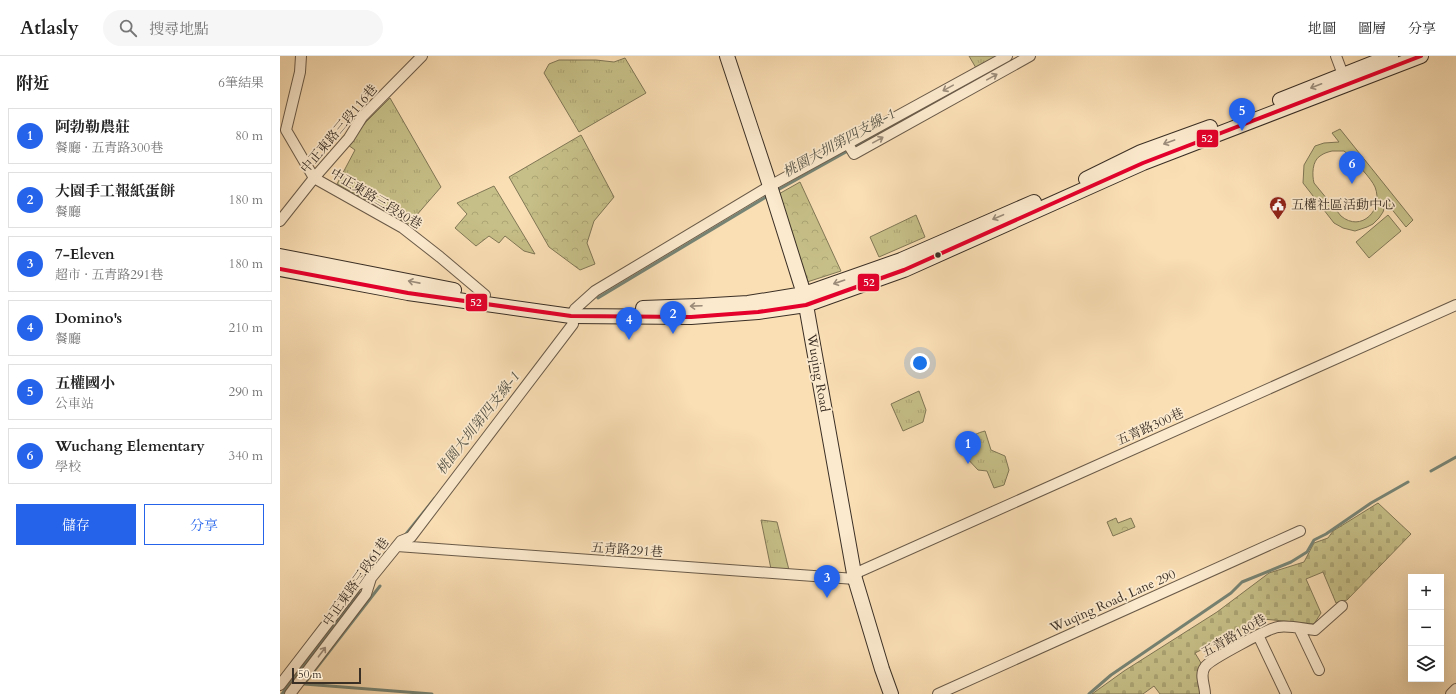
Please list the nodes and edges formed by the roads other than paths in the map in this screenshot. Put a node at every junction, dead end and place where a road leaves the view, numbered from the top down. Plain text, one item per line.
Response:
1 (301, 56) edge
2 (422, 56) edge
3 (727, 56) edge
4 (1007, 56) edge
5 (1030, 56) edge
6 (1336, 56) edge
7 (1391, 56) edge
8 (1422, 56) edge
9 (1345, 81) junction
10 (283, 130) edge
11 (848, 144) junction
12 (314, 178) junction
13 (770, 186) junction
14 (280, 221) edge
15 (280, 256) edge
16 (280, 269) edge
17 (485, 295) junction
18 (805, 300) junction
19 (1456, 305) edge
20 (573, 312) junction
21 (1300, 531) dead end
22 (397, 546) junction
23 (854, 576) junction
24 (371, 578) junction
25 (1342, 606) dead end
26 (1299, 628) junction
27 (1258, 635) junction
28 (1319, 670) dead end
29 (280, 685) edge
30 (1456, 689) edge
31 (290, 694) edge
32 (891, 694) edge
33 (938, 694) edge
34 (1204, 694) edge
35 (1286, 694) edge
36 (1451, 694) edge

1 - 10 street
2 - 12 street, 中正東路三段116巷
3 - 13 main road, Wuqing Road
4 -> 11 street
11 -> 5 street
6 - 9 street
7 - 9 main road
8 - 9 main road
9 - 18 main road
10 - 12 street, 中正東路三段80巷
11 - 13 street
12 - 14 street, 中正東路三段116巷
12 - 17 street, 中正東路三段80巷
13 - 18 main road, Wuqing Road
13 - 20 street
17 -> 15 main road
16 - 20 main road
17 - 20 main road
18 - 20 main road
18 - 23 main road, Wuqing Road
19 - 23 street, 五青路300巷
20 - 22 street, 中正東路三段61巷
21 - 33 street, Wuqing Road, Lane 290
22 - 23 street, 五青路291巷
22 - 24 street, 中正東路三段61巷
23 - 32 main road, Wuqing Road
24 - 29 street
31 -> 24 street, 中正東路三段61巷
25 - 26 street, 五青路180巷
26 - 27 street, 五青路180巷
26 - 28 street
27 - 34 street, 五青路180巷
27 - 35 street
30 - 36 street

